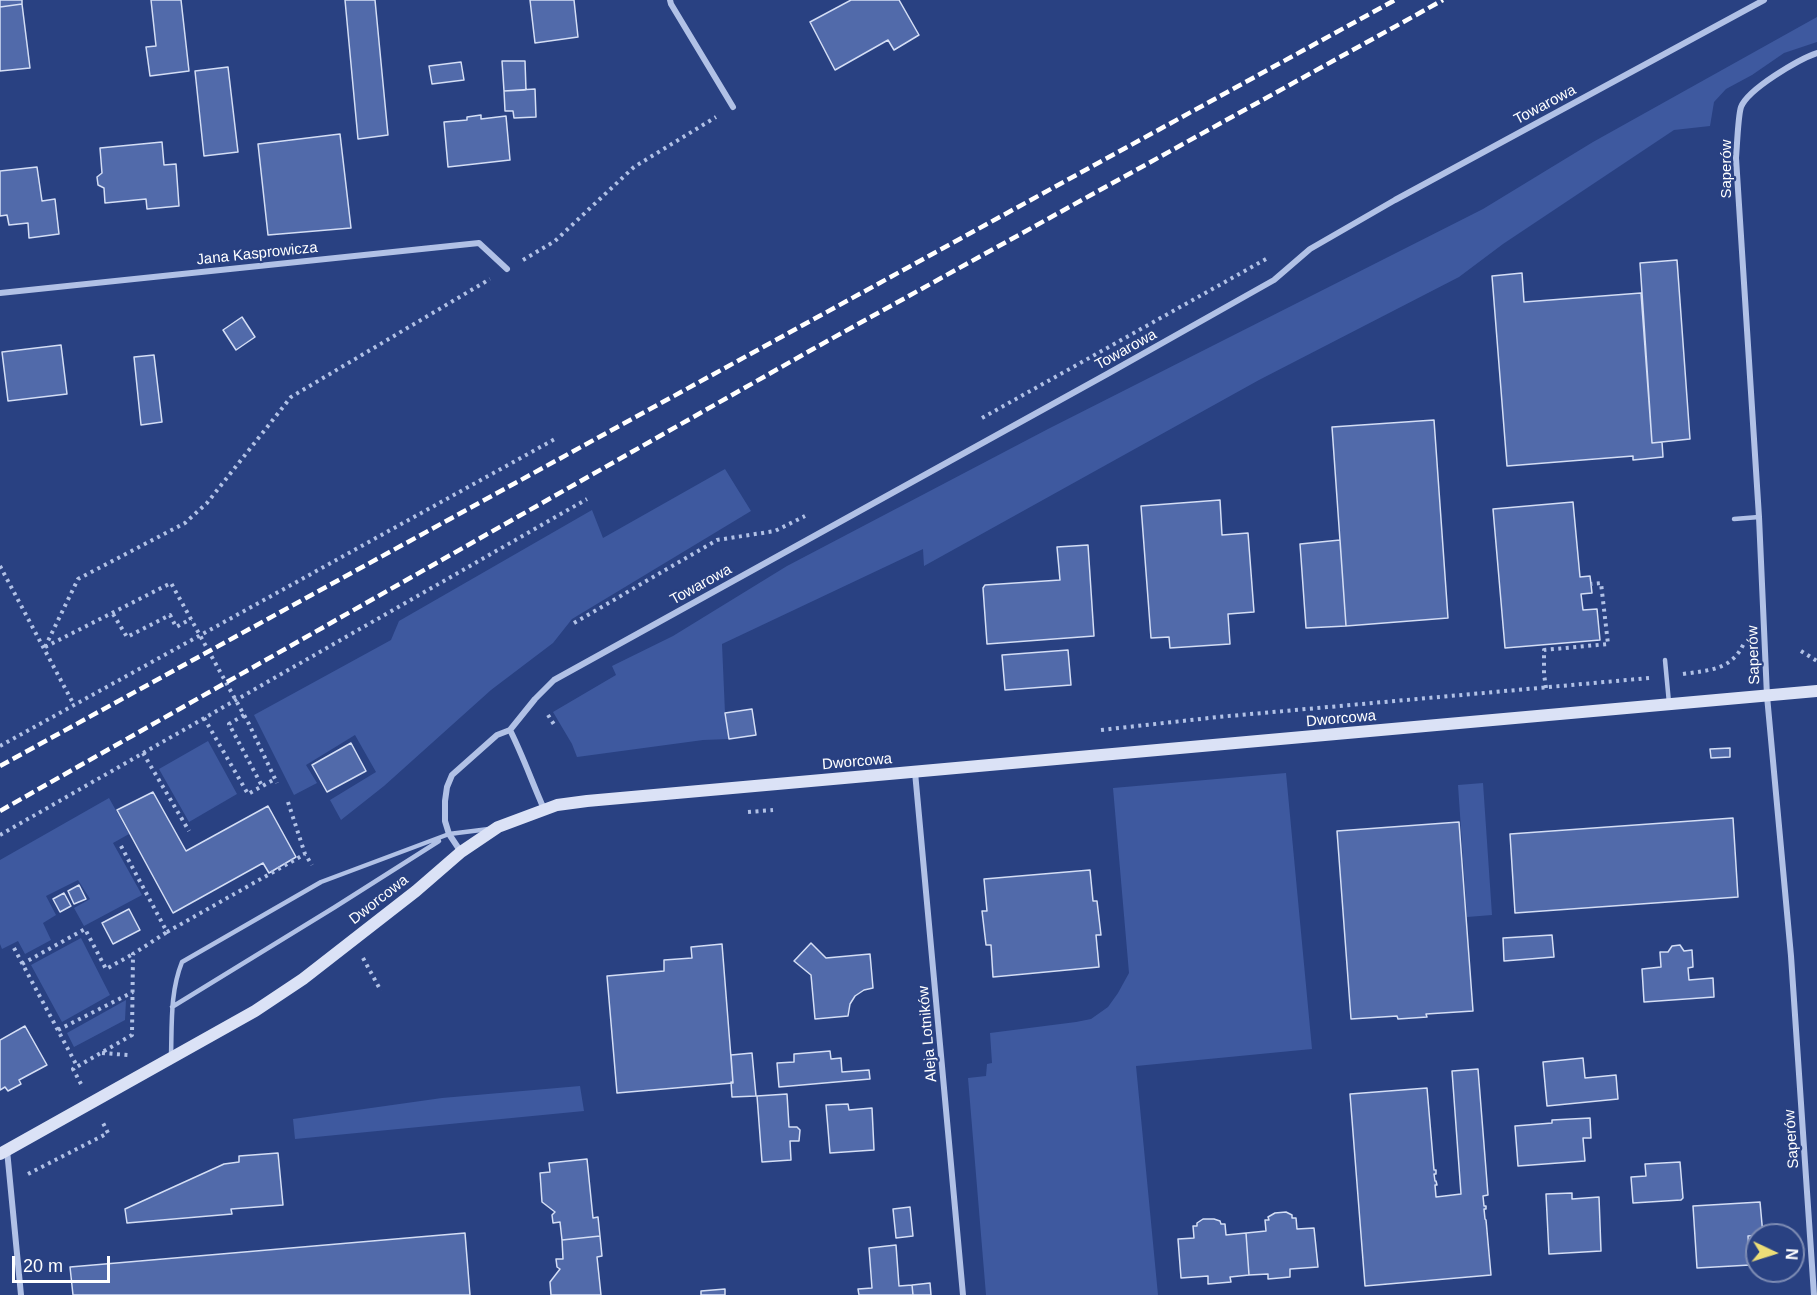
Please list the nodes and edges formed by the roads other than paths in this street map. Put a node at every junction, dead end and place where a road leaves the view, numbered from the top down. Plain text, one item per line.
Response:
1 (670, 0) edge
2 (1764, 0) edge
3 (1817, 53) edge
4 (734, 107) road end
5 (507, 269) road end
6 (0, 293) edge
7 (1759, 517) junction
8 (1734, 519) dead end
9 (1665, 660) dead end
10 (1817, 692) edge
11 (1767, 696) junction
12 (1669, 706) junction
13 (510, 730) junction
14 (915, 772) junction
15 (544, 808) junction
16 (498, 827) junction
17 (449, 834) junction
18 (460, 852) junction
19 (172, 1007) junction
20 (170, 1060) junction
21 (4, 1152) edge
22 (21, 1295) edge
23 (963, 1295) edge
24 (1815, 1295) edge

1 - 4 street
2 - 13 street, Towarowa
3 - 7 street, Saperów
5 - 6 street, Jana Kasprowicza
7 - 8 lane
7 - 11 street, Saperów
9 - 12 lane
10 - 11 street, Dworcowa
11 - 12 street, Dworcowa
11 - 24 street, Saperów
12 - 14 street, Dworcowa
13 - 15 street
13 - 17 street, Towarowa
14 - 15 street, Dworcowa
14 - 23 street, Aleja Lotników
15 - 16 street, Dworcowa
16 - 17 lane
16 - 18 street, Dworcowa
17 - 18 street, Towarowa
17 - 19 lane
17 - 19 lane
18 - 20 street, Dworcowa
19 - 20 lane
20 - 21 street, Dworcowa
21 - 22 street

